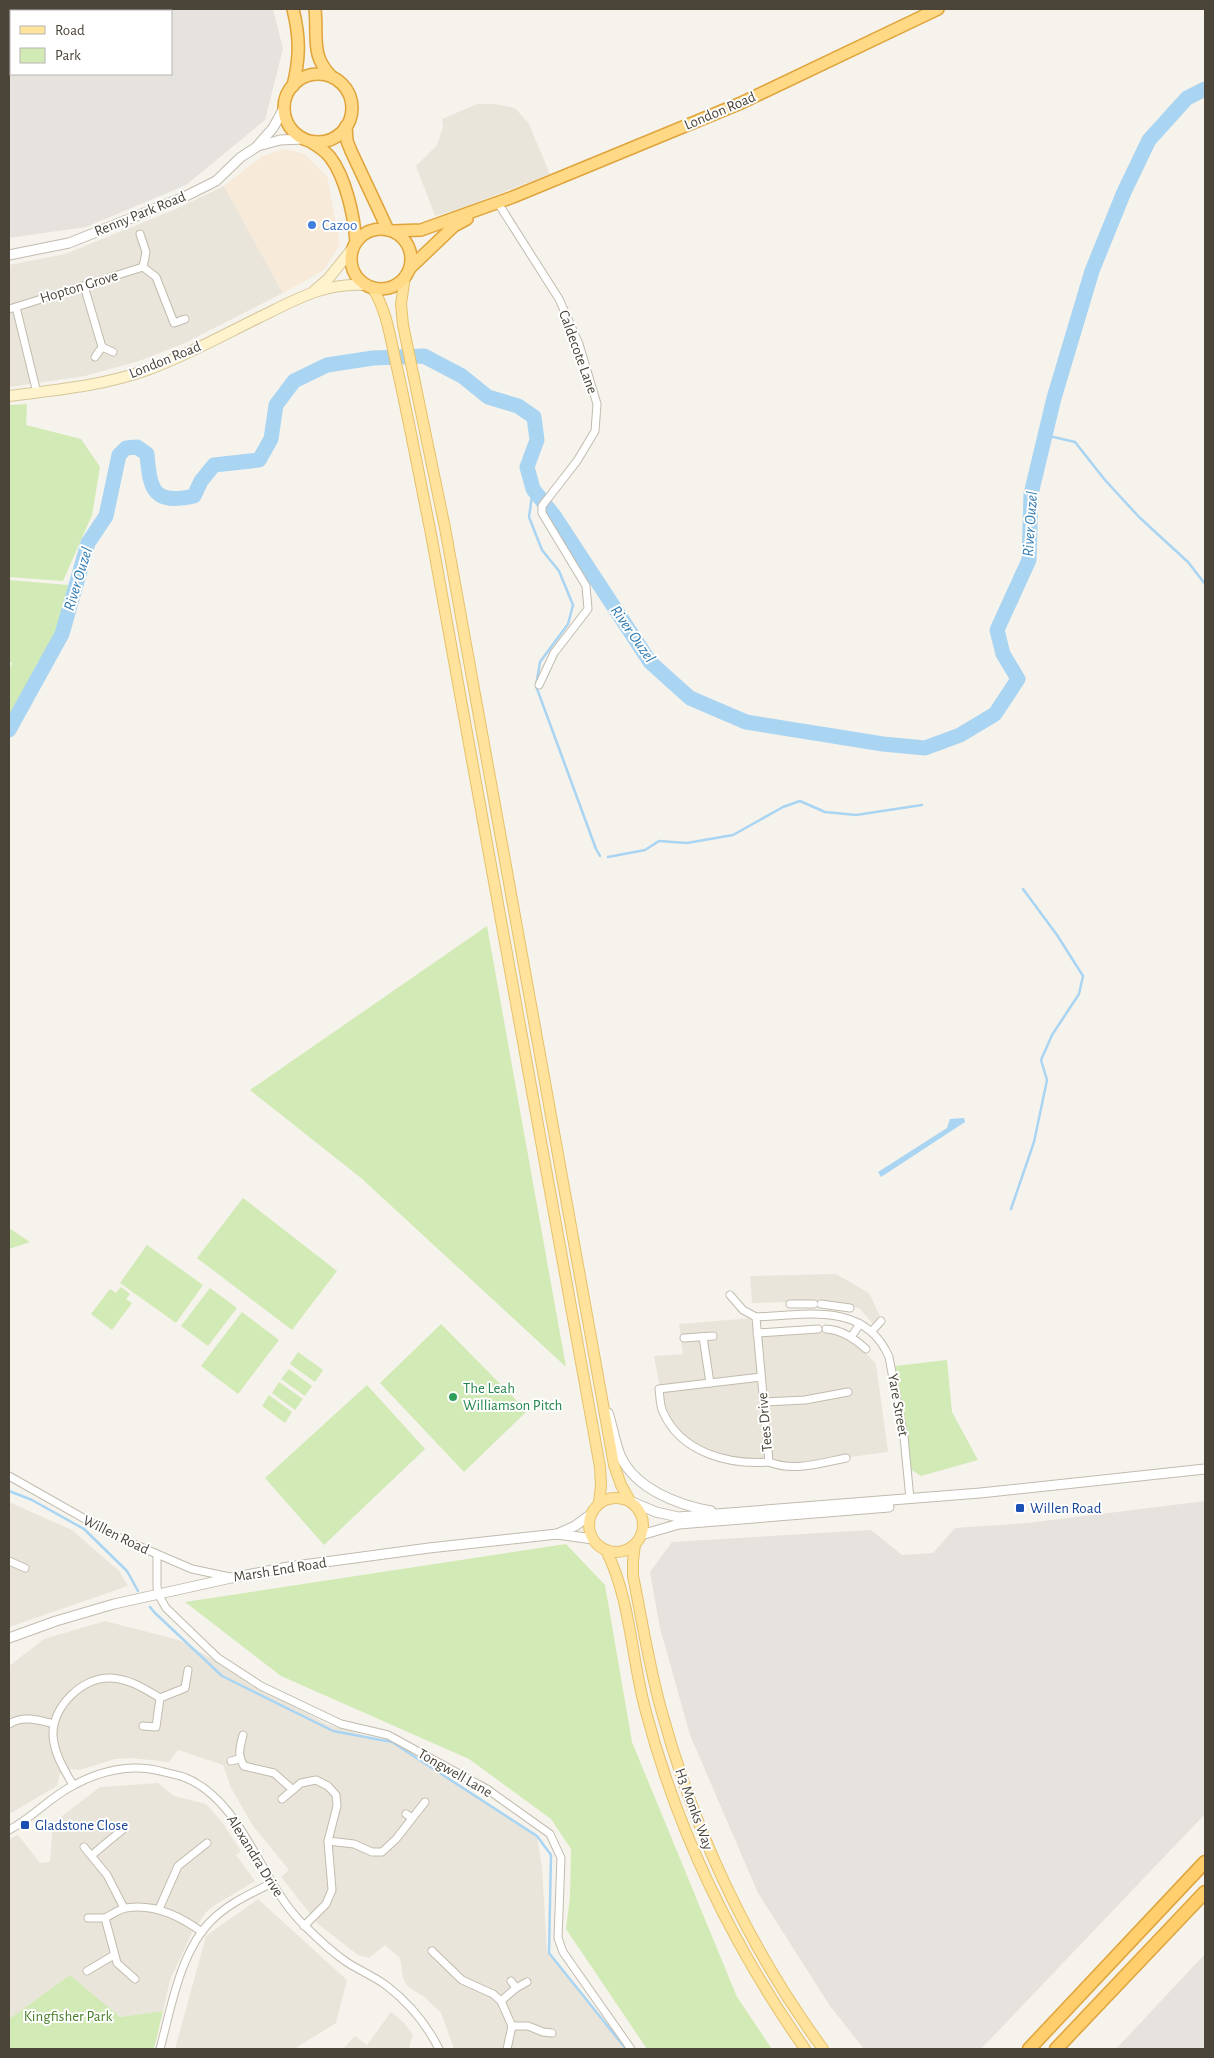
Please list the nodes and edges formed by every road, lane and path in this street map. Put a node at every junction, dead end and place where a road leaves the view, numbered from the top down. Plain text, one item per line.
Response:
1 (293, 9) edge
2 (314, 9) edge
3 (938, 9) edge
4 (332, 78) junction
5 (293, 86) junction
6 (284, 108) junction
7 (346, 126) junction
8 (308, 141) junction
9 (258, 146) junction
10 (498, 203) junction
11 (391, 230) junction
12 (140, 234) dead end
13 (355, 245) junction
14 (9, 255) edge
15 (143, 267) junction
16 (407, 272) junction
17 (84, 286) junction
18 (370, 286) junction
19 (312, 292) junction
20 (12, 308) edge
21 (185, 318) dead end
22 (102, 347) junction
23 (113, 352) dead end
24 (95, 356) dead end
25 (37, 393) junction
26 (9, 396) edge
27 (538, 685) dead end
28 (730, 1295) dead end
29 (790, 1304) dead end
30 (803, 1304) junction
31 (835, 1306) junction
32 (850, 1308) dead end
33 (835, 1314) junction
34 (804, 1315) junction
35 (756, 1317) junction
36 (881, 1321) dead end
37 (860, 1324) junction
38 (872, 1331) junction
39 (757, 1333) junction
40 (714, 1336) dead end
41 (704, 1337) junction
42 (851, 1337) junction
43 (684, 1338) dead end
44 (866, 1349) dead end
45 (761, 1377) junction
46 (710, 1383) junction
47 (601, 1392) junction
48 (848, 1392) dead end
49 (764, 1402) junction
50 (846, 1458) dead end
51 (769, 1462) junction
52 (1205, 1469) edge
53 (1205, 1475) edge
54 (9, 1476) edge
55 (910, 1499) junction
56 (630, 1501) junction
57 (600, 1502) junction
58 (723, 1513) junction
59 (590, 1516) junction
60 (557, 1534) junction
61 (641, 1535) junction
62 (592, 1539) junction
63 (635, 1544) junction
64 (606, 1550) junction
65 (157, 1555) junction
66 (9, 1561) edge
67 (25, 1568) dead end
68 (231, 1578) junction
69 (158, 1594) junction
70 (9, 1638) edge
71 (188, 1670) dead end
72 (160, 1698) junction
73 (9, 1724) edge
74 (54, 1724) junction
75 (143, 1726) dead end
76 (243, 1735) dead end
77 (239, 1759) junction
78 (231, 1761) dead end
79 (73, 1785) junction
80 (292, 1790) junction
81 (282, 1799) dead end
82 (425, 1802) dead end
83 (9, 1830) edge
84 (122, 1830) dead end
85 (328, 1841) junction
86 (207, 1843) dead end
87 (84, 1847) dead end
88 (92, 1855) junction
89 (1205, 1862) edge
90 (272, 1883) junction
91 (1205, 1892) edge
92 (124, 1908) junction
93 (159, 1909) junction
94 (88, 1918) dead end
95 (105, 1918) junction
96 (304, 1926) junction
97 (202, 1932) junction
98 (432, 1951) dead end
99 (114, 1955) junction
100 (87, 1970) dead end
101 (135, 1979) dead end
102 (511, 1981) dead end
103 (527, 1982) dead end
104 (516, 1988) junction
105 (501, 2001) junction
106 (512, 2026) junction
107 (552, 2033) dead end
108 (160, 2049) edge
109 (439, 2049) edge
110 (507, 2049) edge
111 (631, 2049) edge
112 (805, 2049) edge
113 (823, 2049) edge
114 (1029, 2049) edge
115 (1056, 2049) edge

1 - 5 highway
2 - 4 highway
3 - 10 highway, London Road
4 - 5 highway
4 - 7 highway
5 - 6 highway
6 - 8 highway
6 - 9 street, Renny Park Road
7 - 8 highway
7 - 11 highway
8 - 9 street, Renny Park Road
8 - 13 highway
9 - 14 street, Renny Park Road
10 - 11 highway, London Road
10 - 16 highway, London Road
10 - 27 street, Caldecote Lane
11 - 13 highway
11 - 16 highway
12 - 15 street
13 - 18 highway
13 - 19 main road, London Road
15 - 17 street, Hopton Grove
15 - 21 street
16 - 18 highway
16 - 47 main road
17 - 20 street, Hopton Grove
17 - 22 street
18 - 19 main road, London Road
18 - 57 main road
19 - 25 main road, London Road
20 - 25 street, Hopton Grove
22 - 23 street
22 - 24 street
25 - 26 main road, London Road
28 - 35 street
29 - 30 street
30 - 31 street
30 - 34 street
31 - 32 street
31 - 33 street
33 - 34 street, Yare Street
33 - 37 street, Yare Street
34 - 35 street, Yare Street
35 - 39 street, Tees Drive
36 - 38 street
37 - 38 street, Yare Street
37 - 42 street
38 - 55 street, Yare Street
39 - 42 street
39 - 45 street, Tees Drive
40 - 41 street
41 - 43 street
41 - 46 street
42 - 44 street
45 - 46 street
45 - 49 street, Tees Drive
46 - 51 street
47 - 56 main road
47 - 58 street
48 - 49 street
49 - 51 street, Tees Drive
50 - 51 street, Tees Drive
52 - 55 street
53 - 61 street
54 - 65 street, Willen Road
55 - 58 street
56 - 57 main road
56 - 58 street
56 - 61 main road
57 - 59 main road
59 - 60 street, Marsh End Road
59 - 62 main road
60 - 62 street, Marsh End Road
60 - 68 street, Marsh End Road
61 - 63 main road
62 - 64 main road
63 - 64 main road
63 - 113 main road, H3 Monks Way
64 - 112 main road, H3 Monks Way
65 - 68 street, Willen Road
65 - 69 street
66 - 67 street
68 - 69 street, Marsh End Road
69 - 70 street, Marsh End Road
69 - 111 street, Tongwell Lane
71 - 72 street
72 - 74 street
72 - 75 street
73 - 74 street
74 - 79 street
76 - 77 street
77 - 78 street
77 - 80 street
79 - 83 street, Alexandra Drive
79 - 90 street, Alexandra Drive
80 - 81 street
80 - 85 street
82 - 85 street
84 - 88 street
85 - 96 street
86 - 93 street
87 - 88 street
88 - 92 street
89 - 114 highway
90 - 96 street, Alexandra Drive
90 - 97 street
91 - 115 highway
92 - 93 street
92 - 95 street
93 - 97 street
94 - 95 street
95 - 99 street
96 - 109 street, Alexandra Drive
97 - 108 street
98 - 105 street
99 - 100 street
99 - 101 street
102 - 104 street
103 - 104 street
104 - 105 street
105 - 106 street
106 - 107 street
106 - 110 street

